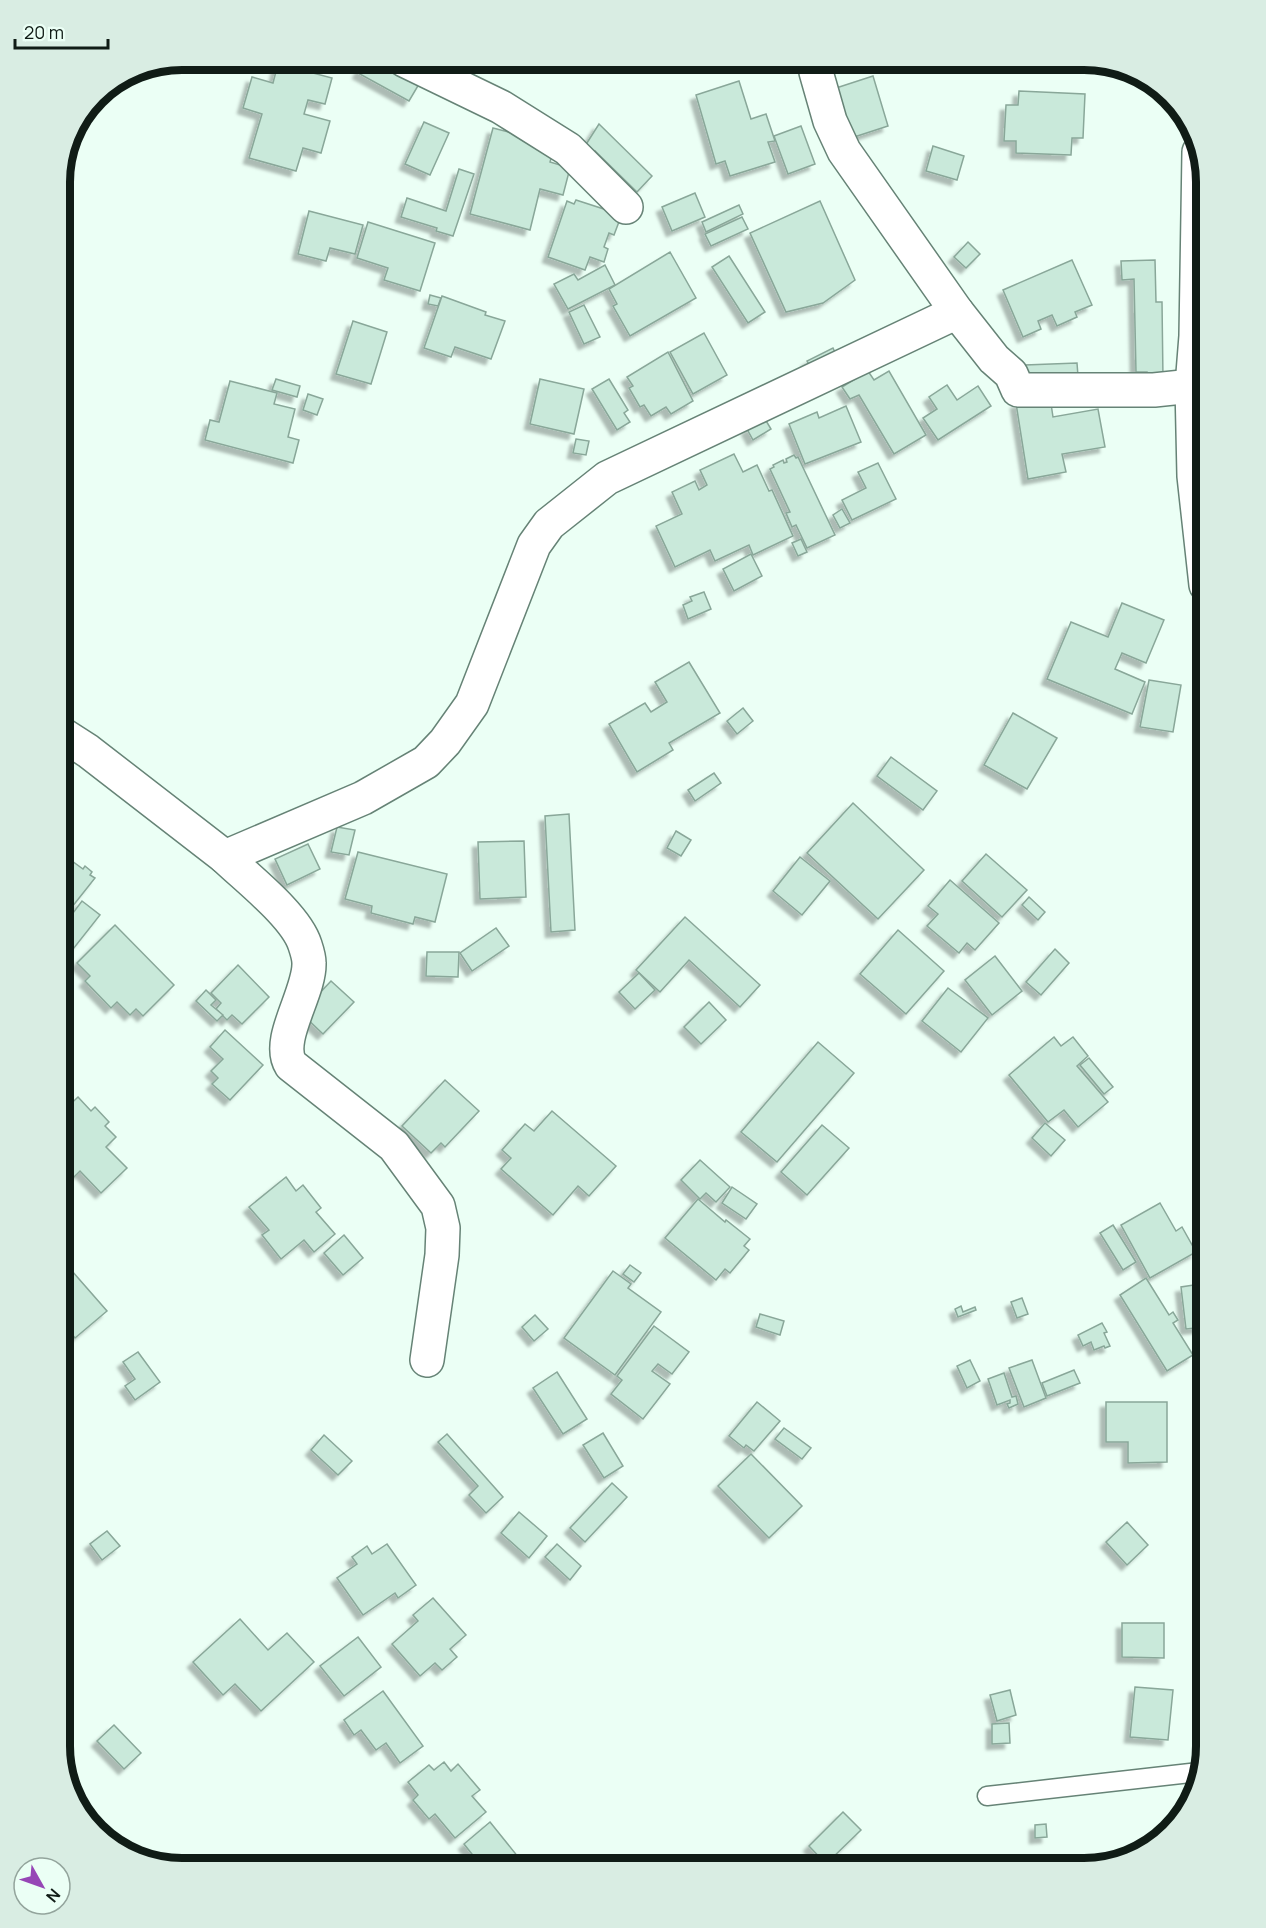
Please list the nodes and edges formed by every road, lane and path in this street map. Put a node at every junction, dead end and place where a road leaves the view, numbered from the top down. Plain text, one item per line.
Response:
1 (427, 71) edge
2 (816, 71) edge
3 (626, 207) dead end
4 (957, 312) junction
5 (1196, 361) edge
6 (1192, 386) junction
7 (1196, 494) edge
8 (71, 739) edge
9 (225, 857) junction
10 (427, 1360) dead end
11 (1192, 1773) edge
12 (987, 1796) dead end

1 - 3 street
2 - 4 street
4 - 6 street
4 - 9 street
5 - 6 street
6 - 7 street
8 - 9 street
9 - 10 street
11 - 12 lane

